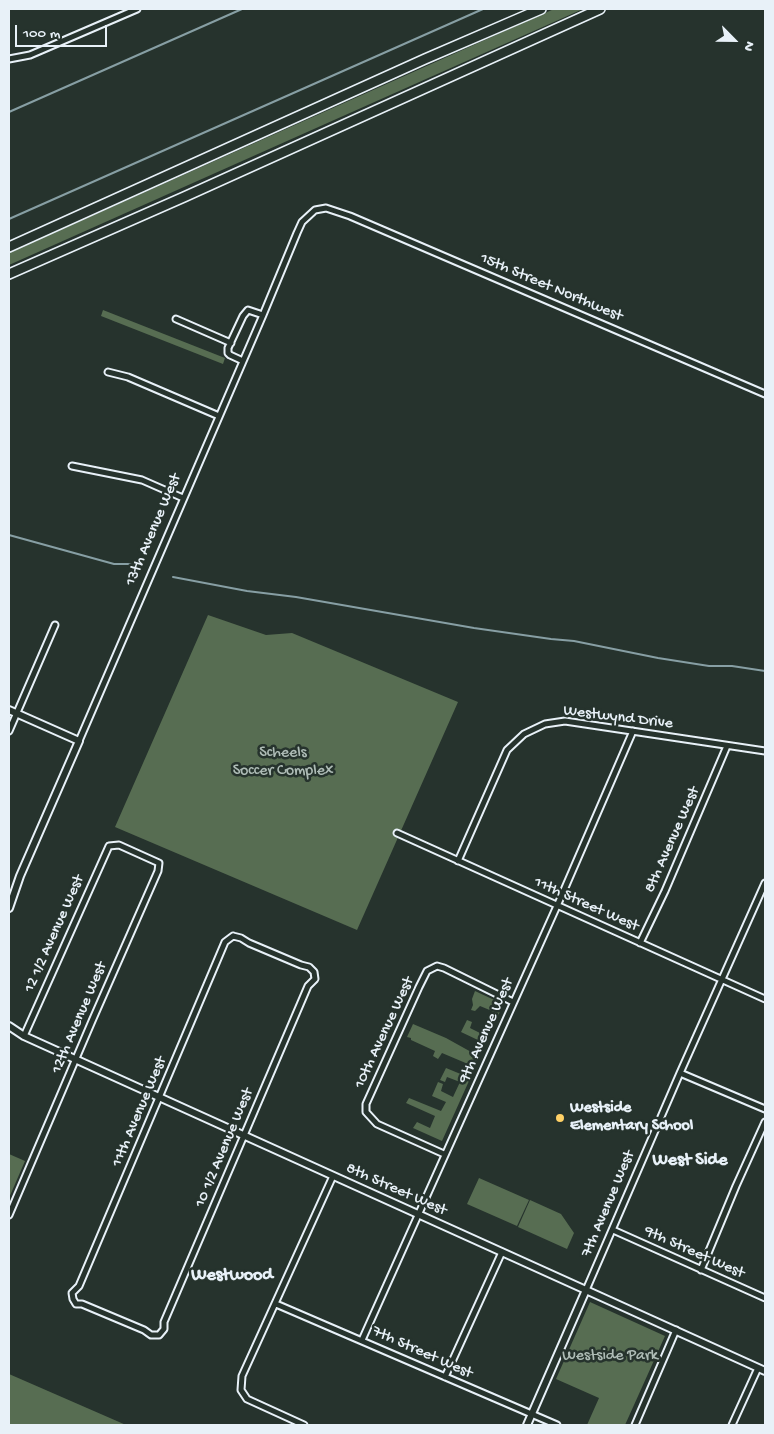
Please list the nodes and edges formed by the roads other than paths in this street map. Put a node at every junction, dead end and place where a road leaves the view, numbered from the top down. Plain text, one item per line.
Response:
1 (137, 9) edge
2 (541, 9) edge
3 (600, 9) edge
4 (9, 59) edge
5 (326, 208) joint
6 (9, 246) edge
7 (9, 274) edge
8 (263, 316) junction
9 (176, 320) dead end
10 (231, 343) junction
11 (243, 361) junction
12 (108, 372) dead end
13 (765, 394) edge
14 (219, 416) junction
15 (72, 466) dead end
16 (183, 498) junction
17 (56, 625) dead end
18 (9, 710) edge
19 (16, 714) junction
20 (9, 731) edge
21 (633, 731) junction
22 (79, 741) junction
23 (727, 746) junction
24 (765, 751) edge
25 (397, 833) dead end
26 (112, 846) joint
27 (458, 860) junction
28 (20, 876) junction
29 (765, 883) edge
30 (9, 895) edge
31 (557, 906) junction
32 (9, 908) edge
33 (232, 936) joint
34 (640, 943) junction
35 (722, 980) junction
36 (765, 999) edge
37 (513, 1002) junction
38 (9, 1026) edge
39 (9, 1032) edge
40 (16, 1032) junction
41 (24, 1036) junction
42 (76, 1059) junction
43 (680, 1073) junction
44 (161, 1097) junction
45 (765, 1110) edge
46 (765, 1122) edge
47 (245, 1135) junction
48 (444, 1154) junction
49 (332, 1176) junction
50 (417, 1214) junction
51 (9, 1215) edge
52 (613, 1230) junction
53 (502, 1252) junction
54 (700, 1270) junction
55 (586, 1290) junction
56 (765, 1298) edge
57 (276, 1304) junction
58 (676, 1330) junction
59 (159, 1335) joint
60 (362, 1340) junction
61 (762, 1370) edge
62 (445, 1377) junction
63 (531, 1414) junction
64 (304, 1425) edge
65 (527, 1425) edge
66 (557, 1425) edge
67 (634, 1425) edge
68 (732, 1425) edge

1 - 4 street
2 - 6 highway
3 - 7 highway
5 - 8 street, 13th Avenue West
5 - 13 street, 15th Street Northwest
8 - 10 street
8 - 11 street, 13th Avenue West
9 - 10 street
10 - 11 street
11 - 14 street, 13th Avenue West
12 - 14 street
14 - 16 street, 13th Avenue West
15 - 16 street
16 - 22 street, 13th Avenue West
17 - 19 street
18 - 19 street
19 - 20 street
19 - 22 street
21 - 23 street, Westwynd Drive
21 - 27 street, Westwynd Drive
21 - 31 street, 9th Avenue West
22 - 28 street, 13th Avenue West
23 - 24 street, Westwynd Drive
23 - 34 street, 8th Avenue West
25 - 27 street, 11th Street West
26 - 41 street, 12 1/2 Avenue West
26 - 42 street, 12th Avenue West
27 - 31 street, 11th Street West
28 - 30 street, 13th Avenue West
28 - 32 street, 13th Avenue West
29 - 35 street, 7th Avenue West
31 - 34 street, 11th Street West
31 - 37 street, 9th Avenue West
33 - 44 street, 11th Avenue West
33 - 47 street, 10 1/2 Avenue West
34 - 35 street, 11th Street West
35 - 36 street, 11th Street West
35 - 43 street, 7th Avenue West
37 - 48 street, 9th Avenue West
37 - 48 street, 10th Avenue West
38 - 40 street, 8th Street West
39 - 40 street, 8th Street West
40 - 41 street, 8th Street West
41 - 42 street, 8th Street West
42 - 44 street, 8th Street West
42 - 51 street, 12th Avenue West
43 - 45 street
43 - 52 street, 7th Avenue West
44 - 47 street, 8th Street West
44 - 59 street, 11th Avenue West
46 - 54 street
47 - 49 street, 8th Street West
47 - 59 street, 10 1/2 Avenue West
48 - 50 street, 9th Avenue West
49 - 50 street, 8th Street West
49 - 57 street
50 - 53 street, 8th Street West
50 - 60 street, 9th Avenue West
52 - 54 street, 9th Street West
52 - 55 street, 7th Avenue West
53 - 55 street, 8th Street West
53 - 62 street
54 - 56 street, 9th Street West
55 - 58 street, 8th Street West
55 - 63 street, 7th Avenue West
57 - 60 street, 7th Street West
57 - 64 street
58 - 61 street, 8th Street West
58 - 67 street
60 - 62 street, 7th Street West
61 - 68 street
62 - 63 street, 7th Street West
63 - 65 street, 7th Avenue West
63 - 66 street, 7th Street West

